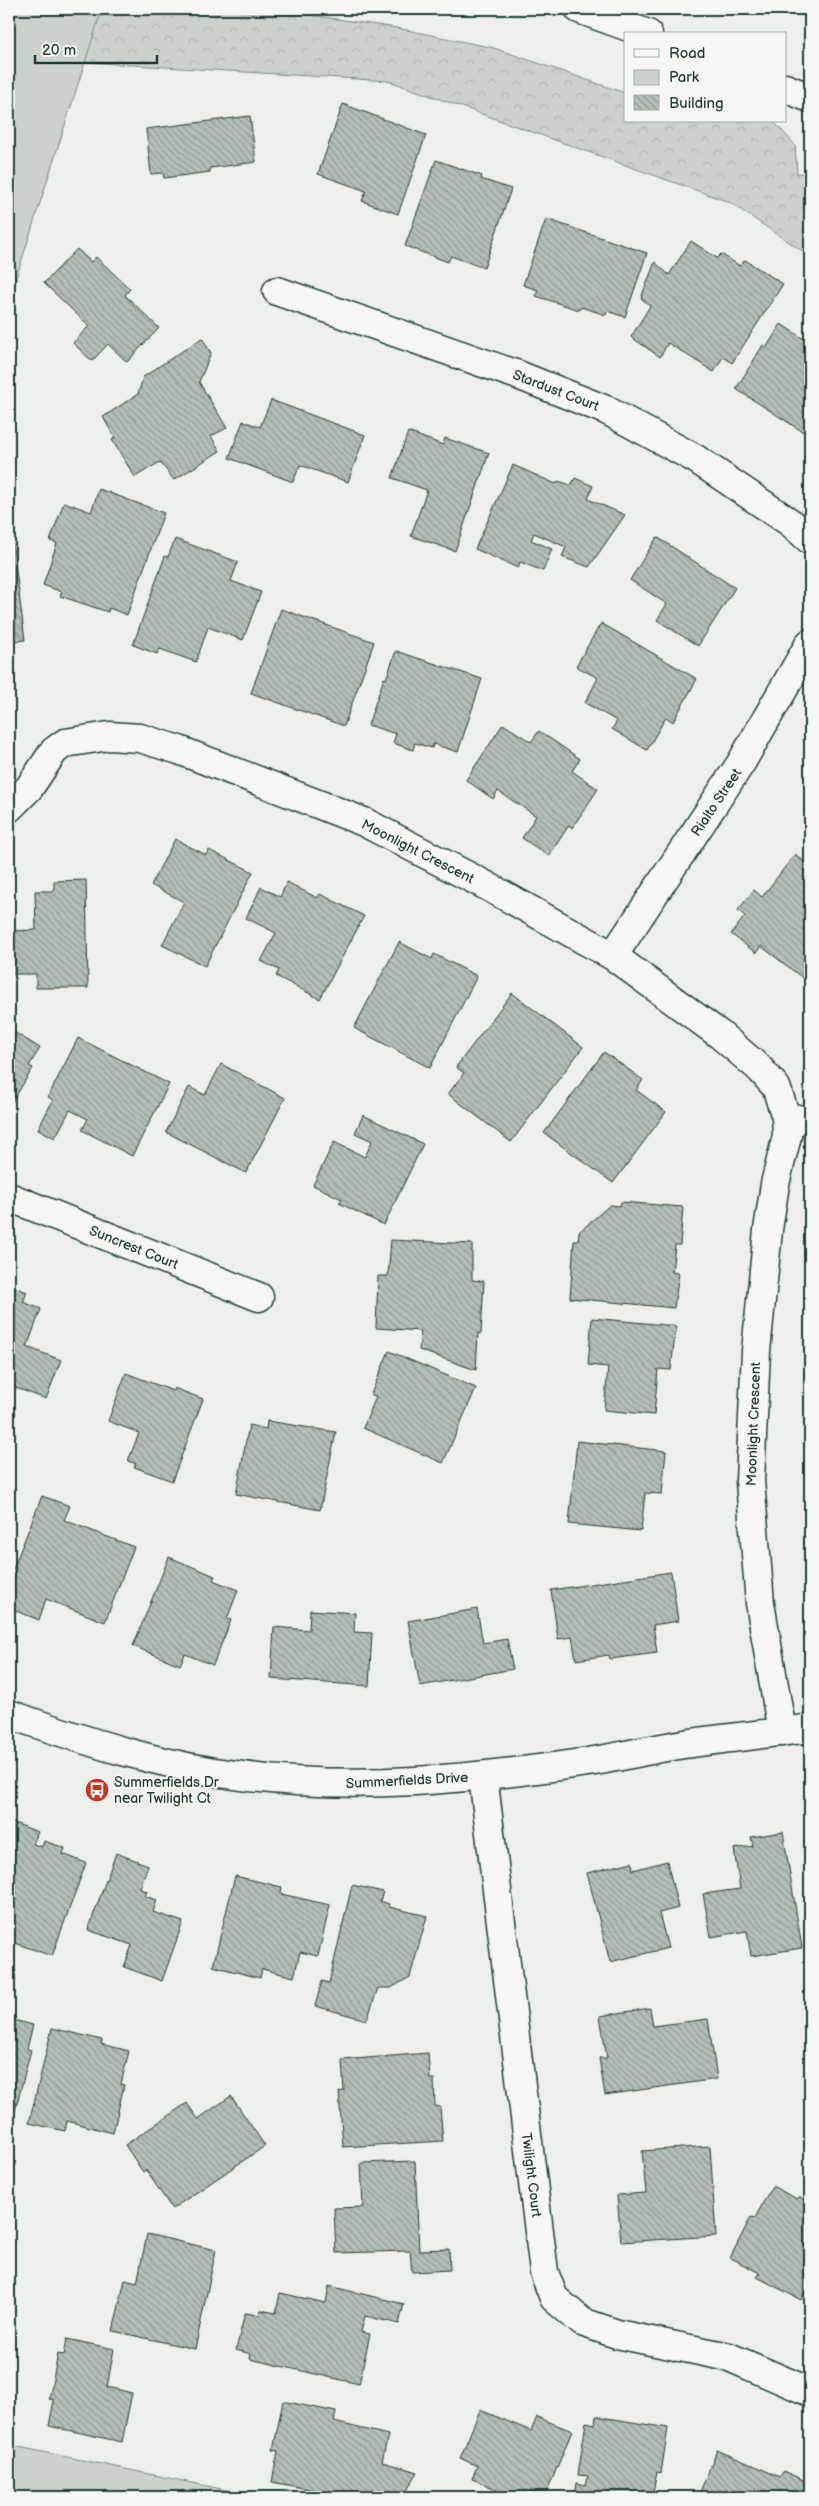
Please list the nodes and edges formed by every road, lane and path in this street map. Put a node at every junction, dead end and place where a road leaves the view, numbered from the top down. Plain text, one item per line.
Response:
1 (579, 9) edge
2 (642, 32) edge
3 (786, 88) edge
4 (810, 98) edge
5 (277, 291) dead end
6 (810, 540) edge
7 (810, 644) edge
8 (9, 808) edge
9 (613, 956) junction
10 (798, 1119) edge
11 (9, 1197) edge
12 (260, 1296) dead end
13 (9, 1714) edge
14 (810, 1728) edge
15 (782, 1732) junction
16 (483, 1776) junction
17 (810, 2392) edge

1 - 2 street
3 - 4 street
5 - 6 street, Stardust Court
7 - 9 street, Rialto Street
8 - 9 street, Moonlight Crescent
9 - 10 street, Moonlight Crescent
10 - 15 street, Moonlight Crescent
11 - 12 street, Suncrest Court
13 - 16 street, Summerfields Drive
14 - 15 street, Summerfields Drive
15 - 16 street, Summerfields Drive
16 - 17 street, Twilight Court

